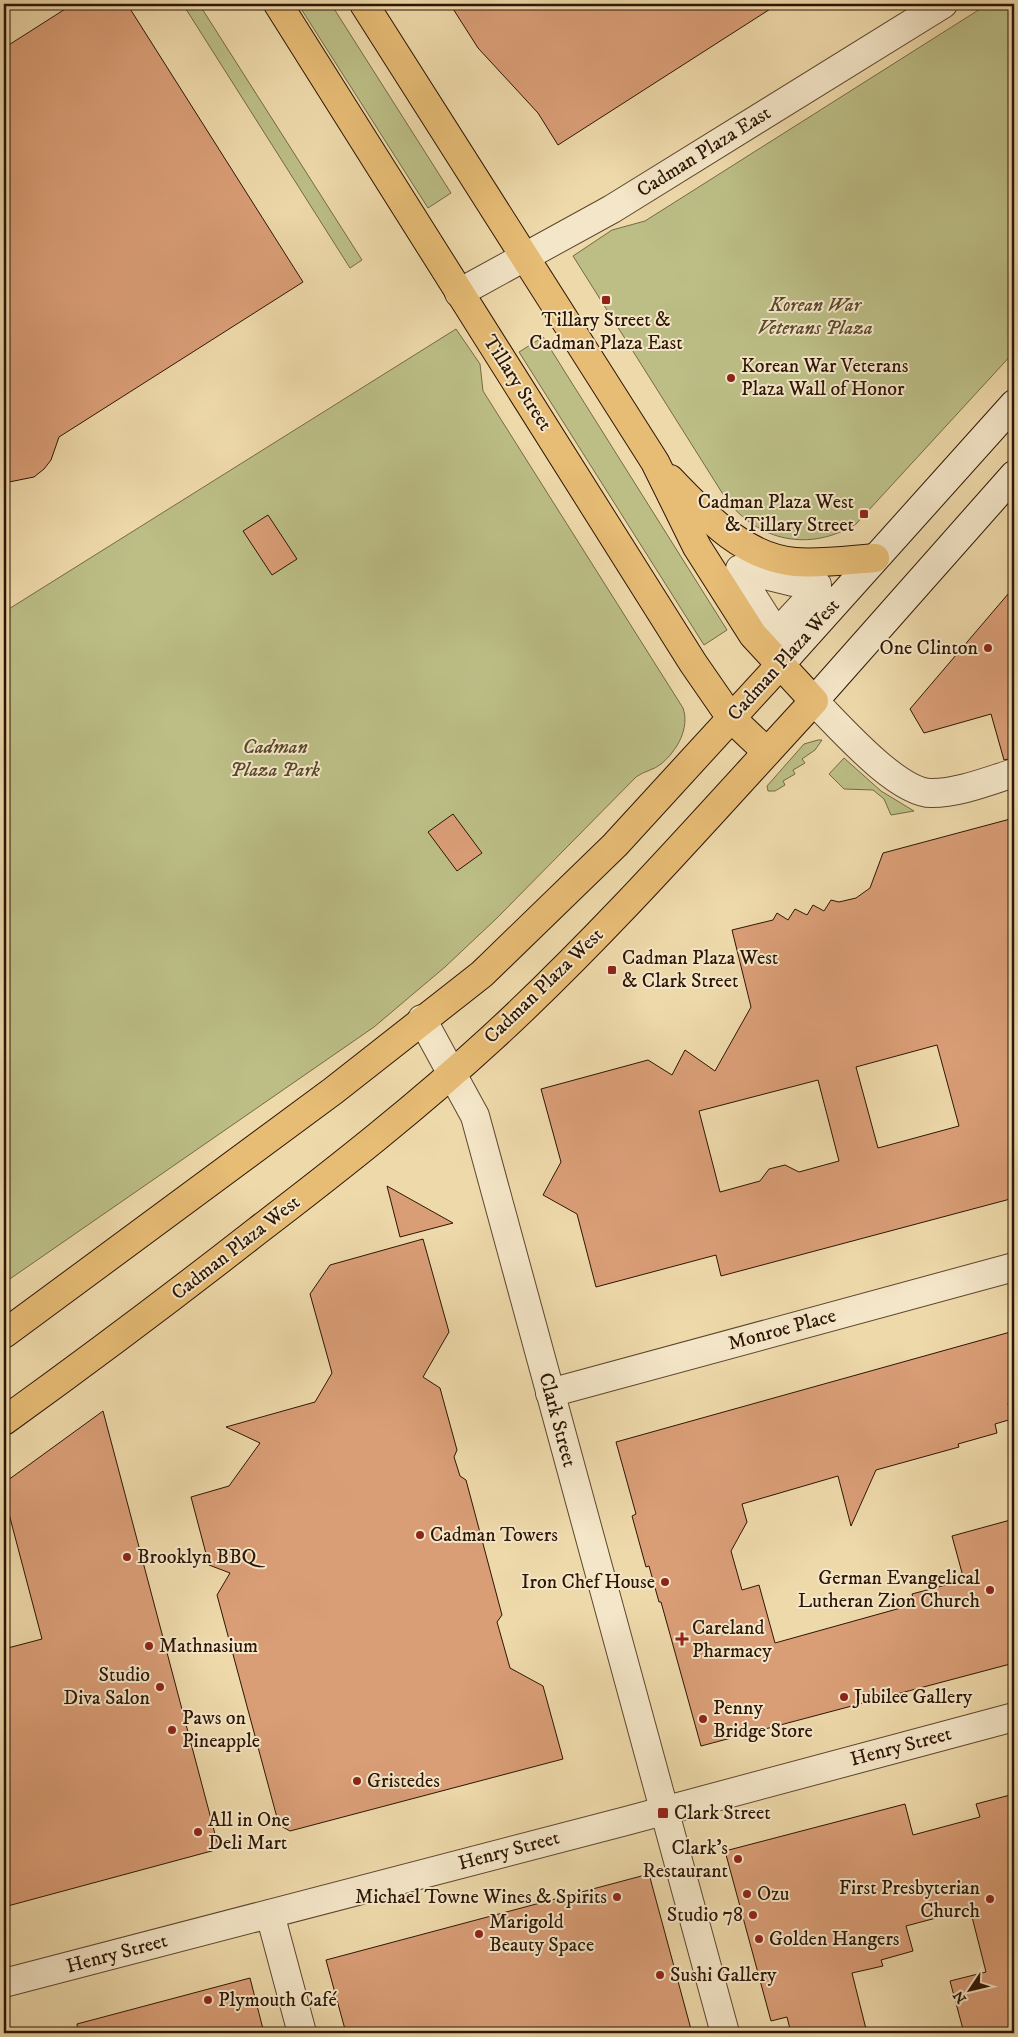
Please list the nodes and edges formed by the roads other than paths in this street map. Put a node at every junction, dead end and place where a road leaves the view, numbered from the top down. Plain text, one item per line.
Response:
1 (278, 4) edge
2 (364, 4) edge
3 (943, 4) edge
4 (525, 257) junction
5 (459, 293) junction
6 (1014, 404) edge
7 (654, 462) junction
8 (1014, 475) edge
9 (875, 558) junction
10 (779, 666) junction
11 (814, 701) junction
12 (731, 718) junction
13 (767, 752) junction
14 (1014, 773) edge
15 (422, 1019) junction
16 (451, 1073) junction
17 (1014, 1267) edge
18 (4, 1334) edge
19 (550, 1393) junction
20 (4, 1421) edge
21 (1014, 1717) edge
22 (665, 1810) junction
23 (270, 1914) junction
24 (4, 1983) edge
25 (302, 2033) edge
26 (725, 2033) edge

1 - 5 main road, Tillary Street
2 - 4 main road
3 - 4 street, Cadman Plaza East
4 - 5 street, Cadman Plaza East
4 - 7 main road
5 - 12 main road, Tillary Street
6 - 9 street, Cadman Plaza West
7 - 9 main road
7 - 10 main road
8 - 11 street, Cadman Plaza West
9 - 10 street, Cadman Plaza West
10 - 11 main road
10 - 12 main road, Cadman Plaza West
11 - 13 main road, Cadman Plaza West
11 - 14 street
12 - 13 main road, Tillary Street
12 - 15 main road, Cadman Plaza West
13 - 16 main road, Cadman Plaza West
15 - 16 street, Clark Street
15 - 18 main road, Cadman Plaza West
16 - 19 street, Clark Street
16 - 20 main road, Cadman Plaza West
17 - 19 street, Monroe Place
19 - 22 street, Clark Street
21 - 22 street, Henry Street
22 - 23 street, Henry Street
22 - 26 street, Clark Street
23 - 24 street, Henry Street
23 - 25 street

